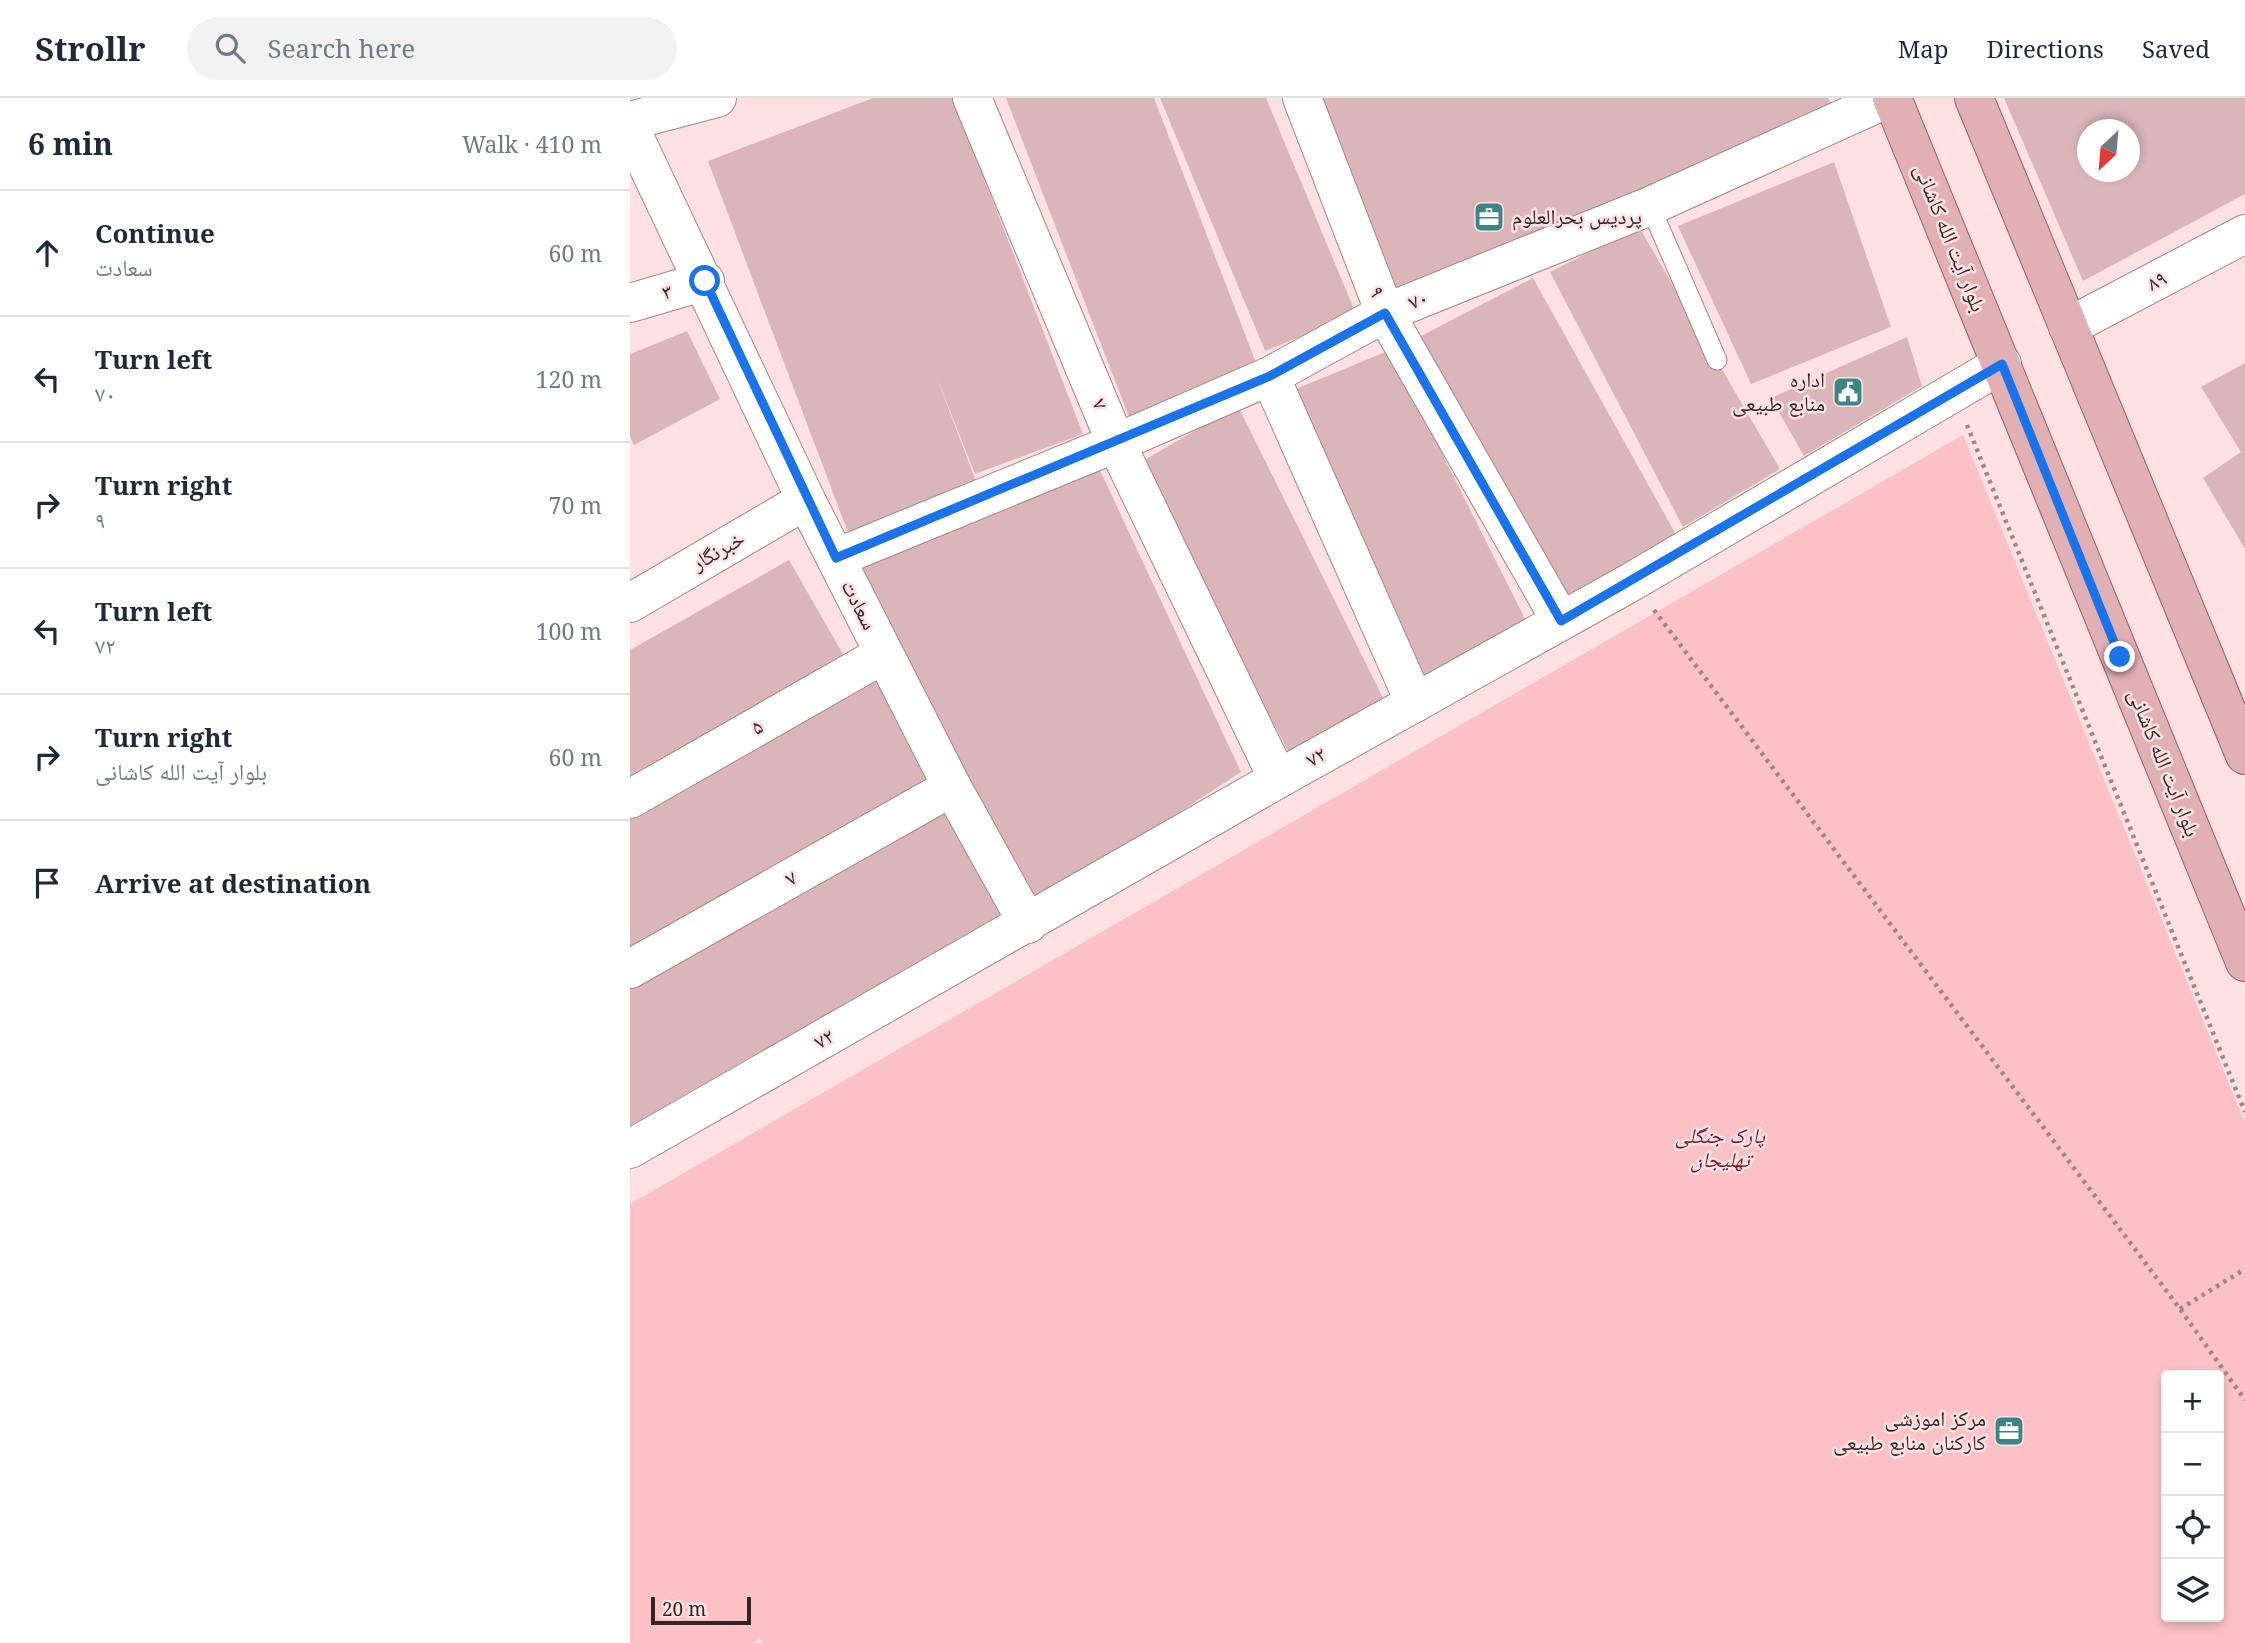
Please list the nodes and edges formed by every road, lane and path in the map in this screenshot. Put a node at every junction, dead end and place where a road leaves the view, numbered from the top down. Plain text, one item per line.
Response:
1 (717, 98) edge
2 (972, 98) edge
3 (1302, 98) edge
4 (1891, 98) edge
5 (1915, 98) edge
6 (1949, 98) edge
7 (1974, 98) edge
8 (630, 121) edge
9 (630, 128) edge
10 (1650, 206) junction
11 (2245, 234) edge
12 (705, 281) junction
13 (630, 303) edge
14 (1385, 313) junction
15 (2068, 327) junction
16 (1717, 360) dead end
17 (2002, 364) junction
18 (1270, 376) junction
19 (1954, 392) junction
20 (1116, 443) junction
21 (806, 500) junction
22 (836, 558) junction
23 (1633, 581) junction
24 (630, 603) edge
25 (1561, 621) junction
26 (2191, 624) junction
27 (884, 654) junction
28 (2120, 657) junction
29 (1415, 703) junction
30 (2245, 755) edge
31 (1278, 779) junction
32 (952, 787) junction
33 (630, 799) edge
34 (1028, 924) junction
35 (2245, 962) edge
36 (630, 968) edge
37 (2245, 1112) edge
38 (630, 1149) edge
39 (2245, 1269) edge
40 (2180, 1309) junction
41 (2245, 1400) edge

1 - 8 street
2 - 20 street, ۷
3 - 14 street, ۹
4 - 10 street, ۷۰
4 - 17 main road, بلوار آیت الله کاشانی
5 - 28 main road
6 - 26 main road
7 - 15 main road
9 - 12 street, سعادت
10 - 14 street, ۷۰
10 - 16 lane
11 - 15 street, ۸۹
12 - 13 street, ۳
12 - 21 street, سعادت
14 - 18 street, ۷۰
14 - 25 street, ۹
15 - 26 main road
17 - 19 street, ۷۲
17 - 28 main road, بلوار آیت الله کاشانی
18 - 20 street, ۷۰
18 - 29 street
19 - 23 street, ۷۲
19 - 37 path
20 - 22 street, ۷۰
20 - 31 street, ۷
21 - 22 street, سعادت
21 - 24 street, خبرنگار
22 - 27 street, سعادت
23 - 25 street, ۷۲
23 - 40 path
25 - 29 street, ۷۲
26 - 30 main road
27 - 32 street, سعادت
27 - 33 street, ۵
28 - 35 main road, بلوار آیت الله کاشانی
29 - 31 street, ۷۲
31 - 34 street, ۷۲
32 - 34 street, سعادت
32 - 36 street, ۷
34 - 38 street, ۷۲
39 - 40 path
40 - 41 path

